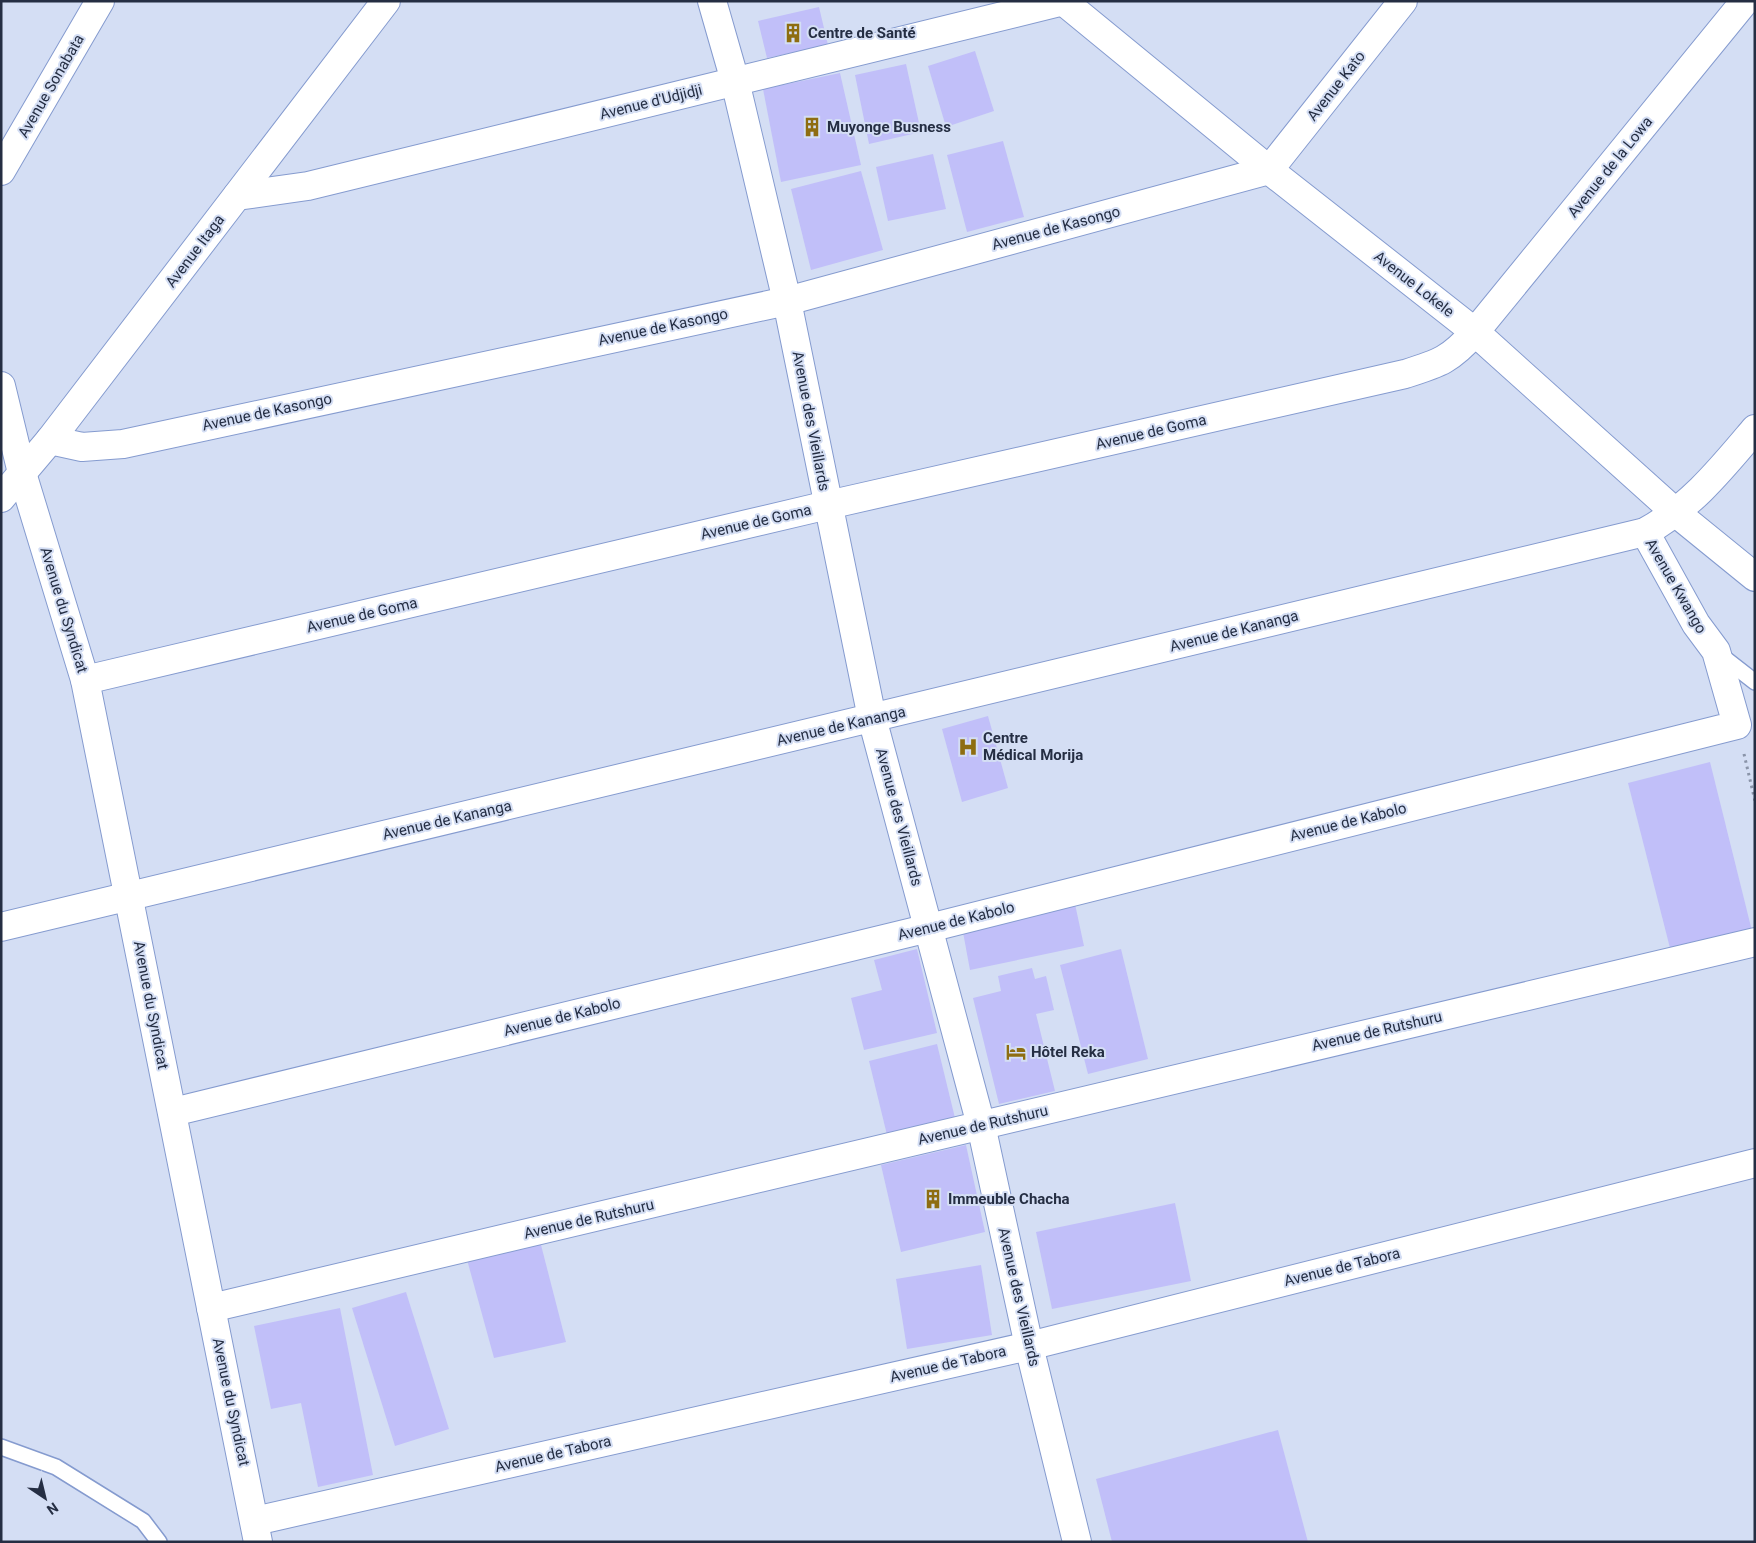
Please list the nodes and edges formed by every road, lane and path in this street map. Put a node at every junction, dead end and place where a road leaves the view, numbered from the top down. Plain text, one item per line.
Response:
1 (100, 1) edge
2 (386, 1) edge
3 (712, 1) edge
4 (1064, 1) edge
5 (1403, 1) edge
6 (1745, 1) edge
7 (735, 81) junction
8 (1269, 170) junction
9 (1, 171) edge
10 (237, 196) junction
11 (787, 301) junction
12 (1475, 332) junction
13 (1, 386) edge
14 (1755, 428) edge
15 (50, 440) junction
16 (22, 473) junction
17 (1, 498) edge
18 (828, 505) junction
19 (1675, 512) junction
20 (1646, 532) junction
21 (1755, 577) edge
22 (1716, 652) junction
23 (85, 680) junction
24 (1755, 682) edge
25 (872, 718) junction
26 (1737, 724) junction
27 (1755, 801) edge
28 (130, 896) junction
29 (1, 927) edge
30 (929, 928) junction
31 (1755, 942) edge
32 (173, 1112) junction
33 (980, 1125) junction
34 (1755, 1163) edge
35 (211, 1308) junction
36 (1029, 1346) junction
37 (1, 1447) edge
38 (257, 1532) edge
39 (159, 1542) edge
40 (1077, 1542) edge

1 - 9 street, Avenue Sonabata
2 - 10 street, Avenue Itaga
3 - 7 street, Avenue des Vieillards
4 - 7 street, Avenue d'Udjidji
4 - 8 street, Avenue Lokele
5 - 8 street, Avenue Kato
6 - 12 street, Avenue de la Lowa
7 - 10 street, Avenue d'Udjidji
7 - 11 street, Avenue des Vieillards
8 - 11 street, Avenue de Kasongo
8 - 12 street, Avenue Lokele
10 - 15 street, Avenue Itaga
11 - 15 street, Avenue de Kasongo
11 - 18 street, Avenue des Vieillards
12 - 18 street, Avenue de Goma
12 - 19 street, Avenue Lokele
13 - 16 street, Avenue du Syndicat
14 - 19 street, Avenue de Kananga
15 - 16 street, Avenue Itaga
16 - 17 street, Avenue Itaga
16 - 23 street, Avenue du Syndicat
18 - 23 street, Avenue de Goma
18 - 25 street, Avenue des Vieillards
19 - 20 street, Avenue de Kananga
19 - 21 street, Avenue Lokele
20 - 22 street, Avenue Kwango
20 - 25 street, Avenue de Kananga
22 - 24 lane
22 - 26 street, Avenue Kwango
23 - 28 street, Avenue du Syndicat
25 - 28 street, Avenue de Kananga
25 - 30 street, Avenue des Vieillards
26 - 27 path
26 - 30 street, Avenue de Kabolo
28 - 29 street, Avenue de Kananga
28 - 32 street, Avenue du Syndicat
30 - 32 street, Avenue de Kabolo
30 - 33 street, Avenue des Vieillards
31 - 33 street, Avenue de Rutshuru
32 - 35 street, Avenue du Syndicat
33 - 35 street, Avenue de Rutshuru
33 - 36 street, Avenue des Vieillards
34 - 36 street, Avenue de Tabora
35 - 38 street, Avenue du Syndicat
36 - 38 street, Avenue de Tabora
36 - 40 street, Avenue des Vieillards
37 - 39 lane

